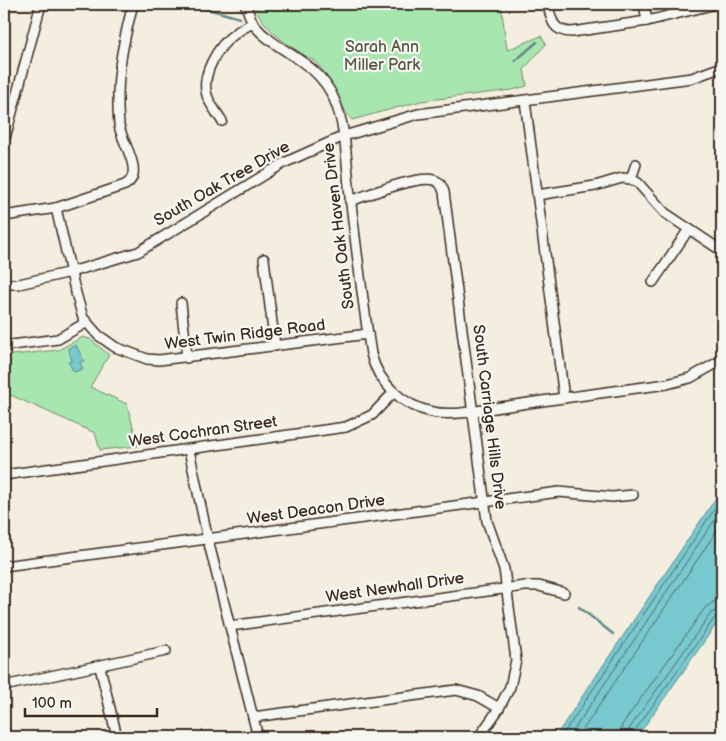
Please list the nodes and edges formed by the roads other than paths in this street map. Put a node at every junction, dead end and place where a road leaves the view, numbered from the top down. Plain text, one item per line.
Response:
1 (41, 4) edge
2 (133, 4) edge
3 (245, 4) edge
4 (548, 4) edge
5 (644, 4) edge
6 (716, 4) edge
7 (647, 21) junction
8 (253, 23) junction
9 (722, 67) edge
10 (525, 100) junction
11 (222, 122) dead end
12 (344, 136) junction
13 (4, 142) edge
14 (636, 164) dead end
15 (631, 179) junction
16 (537, 195) junction
17 (350, 201) junction
18 (56, 208) junction
19 (4, 216) edge
20 (689, 229) junction
21 (722, 251) edge
22 (264, 259) dead end
23 (72, 272) junction
24 (653, 282) dead end
25 (4, 284) edge
26 (181, 304) dead end
27 (87, 322) junction
28 (368, 334) junction
29 (4, 346) edge
30 (275, 346) junction
31 (187, 358) junction
32 (722, 360) edge
33 (394, 392) junction
34 (564, 398) junction
35 (473, 410) junction
36 (189, 450) junction
37 (4, 474) edge
38 (633, 495) dead end
39 (484, 502) junction
40 (208, 540) junction
41 (4, 566) edge
42 (507, 588) junction
43 (564, 593) dead end
44 (230, 626) junction
45 (166, 651) dead end
46 (100, 667) junction
47 (4, 686) edge
48 (499, 708) junction
49 (253, 716) junction
50 (4, 732) edge
51 (5, 737) edge
52 (116, 737) edge
53 (258, 737) edge
54 (479, 737) edge

1 - 13 street
2 - 18 street
3 - 8 street, South Oak Haven Drive
4 - 7 street
5 - 7 street
6 - 7 street
8 - 11 street
8 - 12 street, South Oak Haven Drive
9 - 10 street, South Oak Tree Drive
10 - 12 street, South Oak Tree Drive
10 - 16 street
12 - 17 street, South Oak Haven Drive
12 - 23 street, South Oak Tree Drive
14 - 15 street
15 - 16 street
15 - 20 street
16 - 34 street
17 - 28 street, South Oak Haven Drive
17 - 35 street, South Carriage Hills Drive
18 - 19 street
18 - 23 street, West Twin Ridge Road
20 - 21 street
20 - 24 street
22 - 30 street
23 - 25 street, South Oak Tree Drive
23 - 27 street, West Twin Ridge Road
26 - 31 street
27 - 29 street
27 - 31 street, West Twin Ridge Road
28 - 30 street, West Twin Ridge Road
28 - 33 street, South Oak Haven Drive
30 - 31 street, West Twin Ridge Road
32 - 34 street, South Oak Haven Drive
33 - 35 street, South Oak Haven Drive
33 - 36 street, West Cochran Street
34 - 35 street, South Oak Haven Drive
35 - 39 street, South Carriage Hills Drive
36 - 37 street, West Cochran Street
36 - 40 street
38 - 39 street, West Deacon Drive
39 - 40 street, West Deacon Drive
39 - 42 street, South Carriage Hills Drive
40 - 41 street, West Deacon Drive
40 - 44 street
42 - 43 street, West Newhall Drive
42 - 44 street, West Newhall Drive
42 - 48 street, South Carriage Hills Drive
44 - 49 street
45 - 46 street
46 - 47 street
46 - 52 street
48 - 49 street
48 - 54 street, South Carriage Hills Drive
49 - 53 street
50 - 51 street

